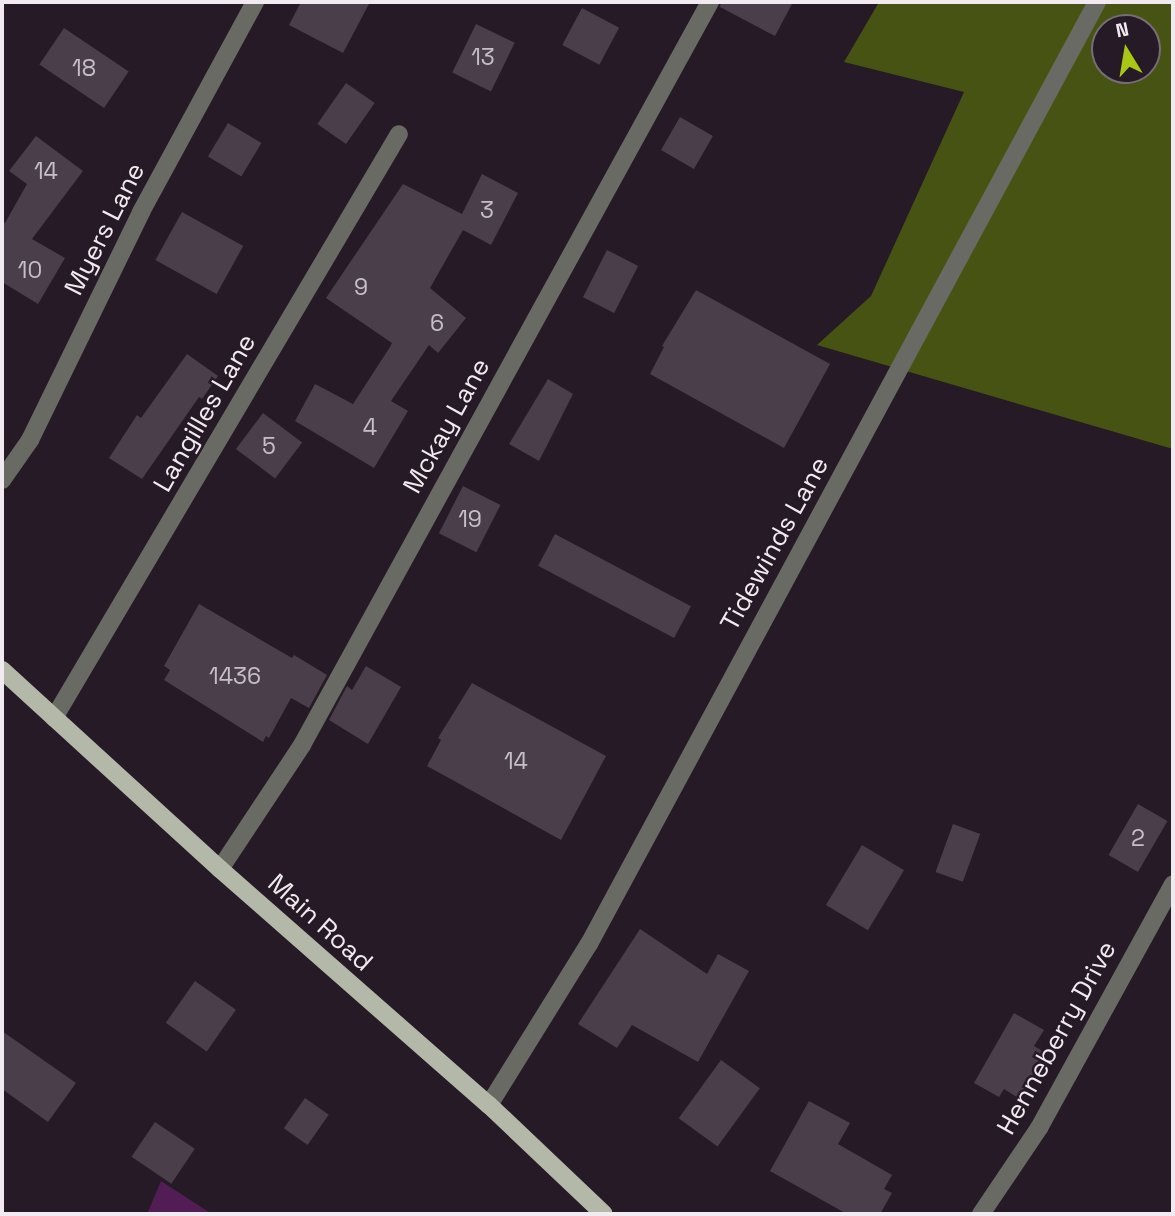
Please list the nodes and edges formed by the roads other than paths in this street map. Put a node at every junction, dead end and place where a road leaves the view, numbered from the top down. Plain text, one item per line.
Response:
1 (255, 2) edge
2 (710, 2) edge
3 (1097, 2) edge
4 (399, 134) dead end
5 (2, 480) edge
6 (2, 670) edge
7 (54, 718) junction
8 (220, 869) junction
9 (1173, 884) edge
10 (489, 1105) junction
11 (604, 1214) edge
12 (981, 1214) edge

1 - 5 street, Myers Lane
2 - 8 street, Mckay Lane
3 - 10 street, Tidewinds Lane
4 - 7 street, Langilles Lane
6 - 7 main road, Main Road
7 - 8 main road, Main Road
8 - 10 main road, Main Road
9 - 12 street, Henneberry Drive
10 - 11 main road, Main Road

